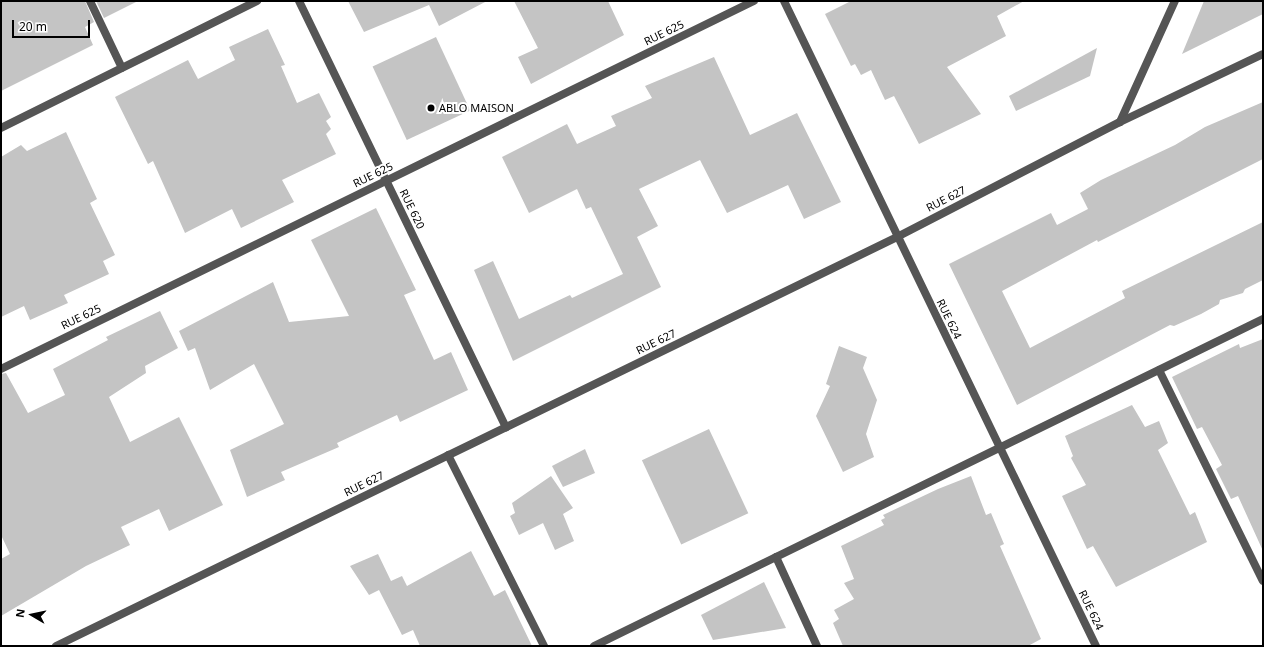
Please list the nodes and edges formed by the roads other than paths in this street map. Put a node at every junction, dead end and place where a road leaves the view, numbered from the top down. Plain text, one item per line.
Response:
1 (90, 1) edge
2 (257, 1) edge
3 (299, 1) edge
4 (754, 1) edge
5 (784, 1) edge
6 (1175, 1) edge
7 (1263, 54) edge
8 (122, 68) junction
9 (1120, 122) junction
10 (1, 128) edge
11 (386, 180) junction
12 (897, 237) junction
13 (1263, 319) edge
14 (1, 369) edge
15 (1159, 370) junction
16 (506, 427) junction
17 (999, 448) junction
18 (448, 455) junction
19 (776, 557) junction
20 (1263, 581) edge
21 (56, 646) edge
22 (544, 646) edge
23 (594, 646) edge
24 (817, 646) edge
25 (1096, 646) edge

1 - 8 street
2 - 8 street
3 - 11 street, RUE 620
4 - 11 street, RUE 625
5 - 12 street, RUE 624
6 - 9 street
7 - 9 street, RUE 627
8 - 10 street
9 - 12 street, RUE 627
11 - 14 street, RUE 625
11 - 16 street, RUE 620
12 - 16 street, RUE 627
12 - 17 street, RUE 624
13 - 15 street
15 - 17 street
15 - 20 street
16 - 18 street, RUE 627
17 - 19 street
17 - 25 street, RUE 624
18 - 21 street, RUE 627
18 - 22 street
19 - 23 street
19 - 24 street

